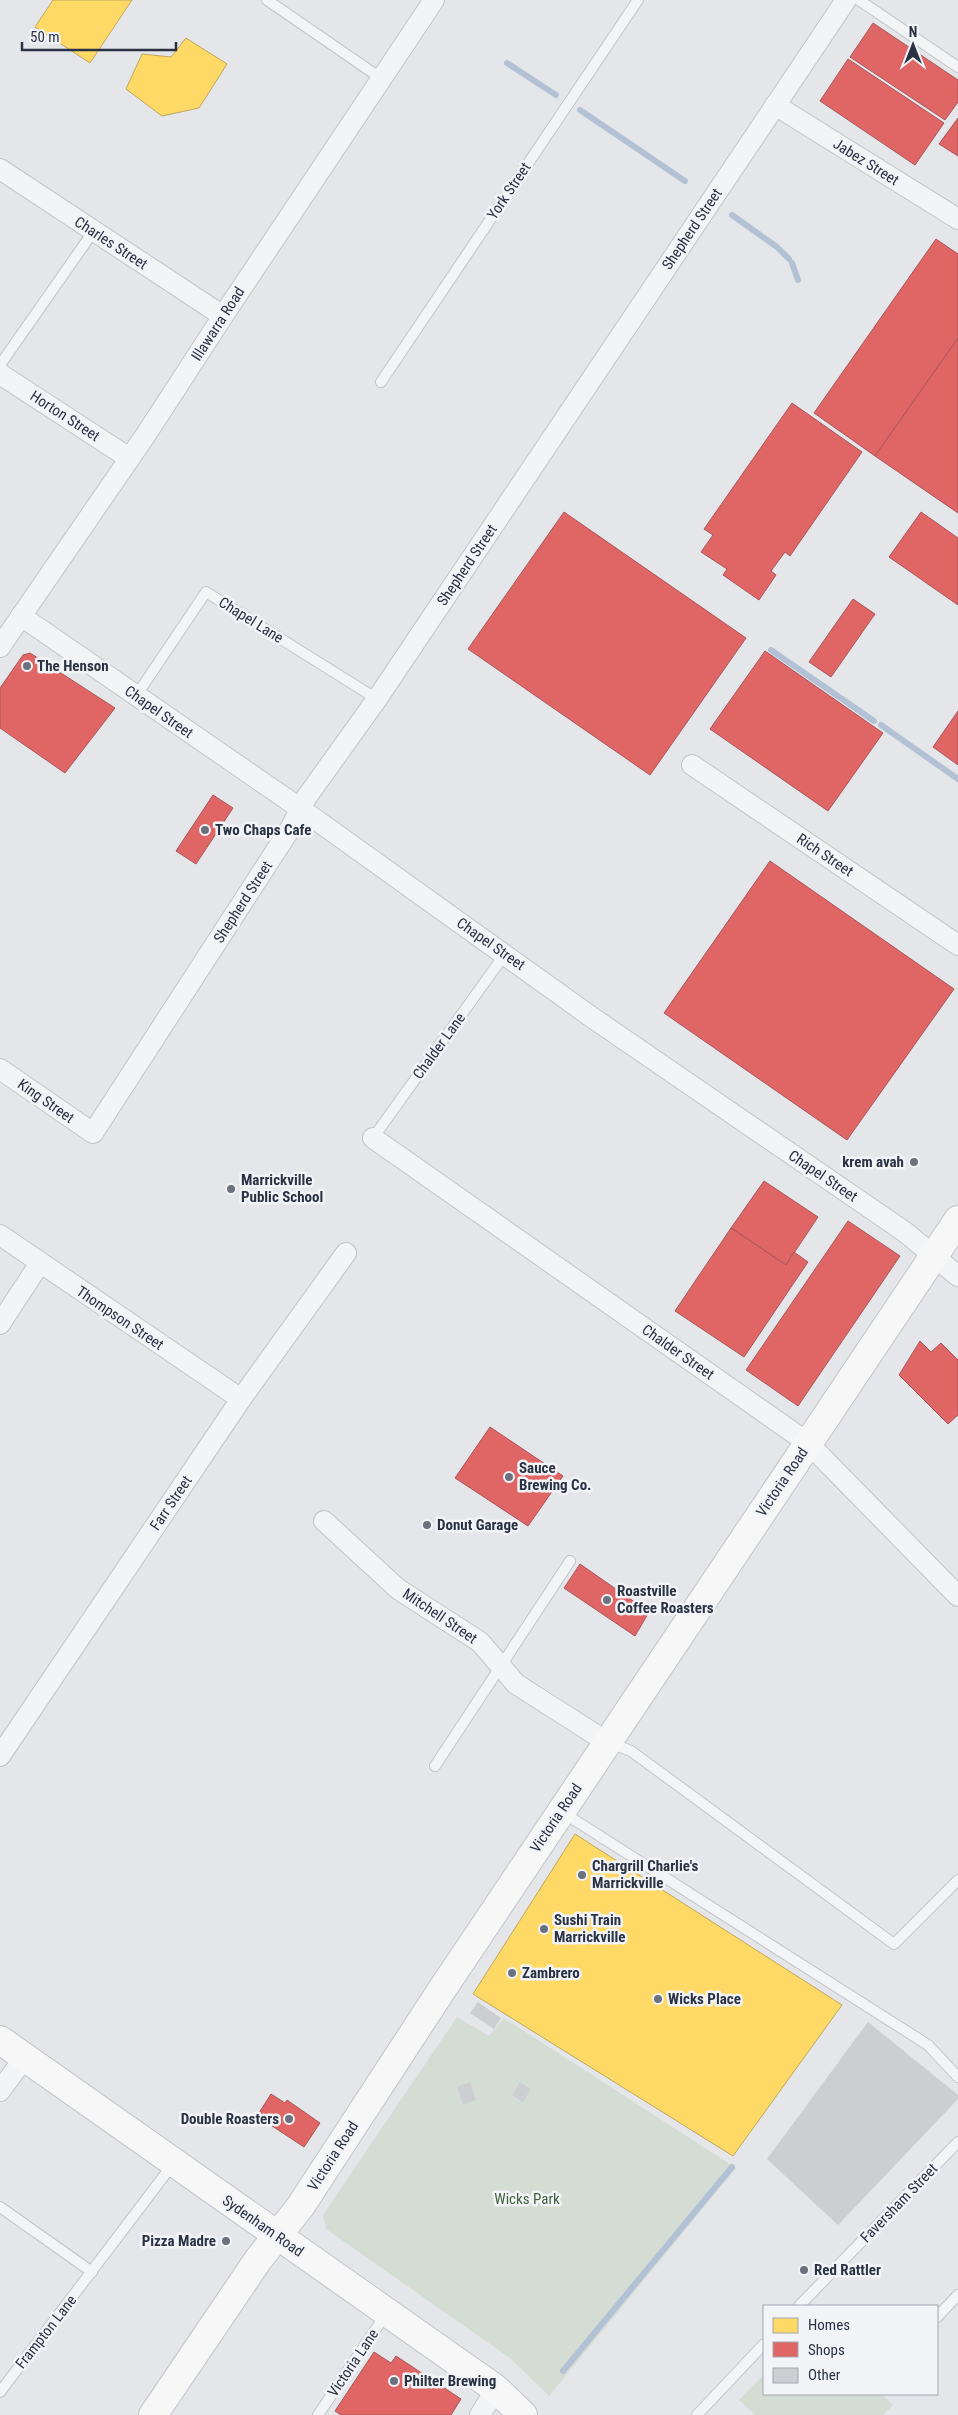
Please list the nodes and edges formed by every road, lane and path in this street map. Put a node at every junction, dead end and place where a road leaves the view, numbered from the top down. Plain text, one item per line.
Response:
1 (267, 0) edge
2 (434, 0) edge
3 (638, 0) edge
4 (846, 0) edge
5 (859, 0) edge
6 (958, 67) edge
7 (382, 79) junction
8 (775, 105) junction
9 (0, 169) edge
10 (958, 219) edge
11 (93, 232) junction
12 (223, 316) junction
13 (0, 365) edge
14 (0, 374) edge
15 (381, 382) dead end
16 (129, 458) junction
17 (21, 616) junction
18 (0, 647) edge
19 (136, 696) junction
20 (377, 699) junction
21 (692, 765) dead end
22 (301, 809) junction
23 (958, 945) edge
24 (505, 954) junction
25 (0, 1069) edge
26 (93, 1133) joint
27 (373, 1138) joint
28 (958, 1220) edge
29 (0, 1235) edge
30 (346, 1253) dead end
31 (934, 1256) junction
32 (40, 1263) junction
33 (958, 1276) edge
34 (0, 1324) edge
35 (241, 1399) junction
36 (808, 1443) junction
37 (324, 1521) dead end
38 (570, 1561) dead end
39 (958, 1596) edge
40 (502, 1666) junction
41 (607, 1742) junction
42 (0, 1756) edge
43 (434, 1766) dead end
44 (561, 1811) junction
45 (958, 1880) edge
46 (0, 2040) edge
47 (25, 2057) junction
48 (958, 2077) edge
49 (0, 2090) edge
50 (958, 2142) edge
51 (175, 2162) junction
52 (0, 2207) edge
53 (276, 2236) junction
54 (92, 2272) junction
55 (958, 2295) edge
56 (804, 2304) edge
57 (387, 2311) junction
58 (938, 2316) edge
59 (763, 2345) edge
60 (496, 2389) junction
61 (0, 2392) edge
62 (153, 2415) edge
63 (318, 2415) edge
64 (480, 2415) edge
65 (523, 2415) edge
66 (697, 2415) edge

1 - 7 lane
2 - 7 street, Illawarra Road
3 - 15 lane, York Street
4 - 8 street, Shepherd Street
5 - 6 lane
7 - 12 street, Illawarra Road
8 - 10 street, Jabez Street
8 - 20 street, Shepherd Street
9 - 11 street, Charles Street
11 - 12 street, Charles Street
11 - 13 lane
12 - 16 street, Illawarra Road
14 - 16 street, Horton Street
16 - 17 street, Illawarra Road
17 - 18 street, Illawarra Road
17 - 19 street, Chapel Street
19 - 20 lane, Chapel Lane
19 - 22 street, Chapel Street
20 - 22 street, Shepherd Street
21 - 23 street, Rich Street
22 - 24 street, Chapel Street
22 - 26 street, Shepherd Street
24 - 27 lane, Chalder Lane
24 - 31 street, Chapel Street
25 - 26 street, King Street
27 - 36 street, Chalder Street
28 - 31 main road, Victoria Road
29 - 32 street, Thompson Street
30 - 35 street, Farr Street
31 - 33 street, Chapel Street
31 - 36 main road, Victoria Road
32 - 34 street
32 - 35 street, Thompson Street
35 - 42 street, Farr Street
36 - 39 street, Chalder Street
36 - 41 main road, Victoria Road
37 - 40 street, Mitchell Street
38 - 40 lane
40 - 41 street, Mitchell Street
40 - 43 lane
41 - 44 main road, Victoria Road
41 - 45 lane
44 - 48 lane
44 - 53 main road, Victoria Road
46 - 47 main road, Sydenham Road
47 - 49 street
47 - 51 main road, Sydenham Road
50 - 56 lane, Faversham Street
51 - 53 main road, Sydenham Road
51 - 54 lane, Frampton Lane
52 - 54 lane
53 - 57 main road, Sydenham Road
53 - 62 main road, Victoria Road
54 - 61 lane, Frampton Lane
55 - 58 lane
57 - 60 main road, Sydenham Road
57 - 63 lane, Victoria Lane
59 - 66 lane
60 - 64 street
60 - 65 main road, Sydenham Road

